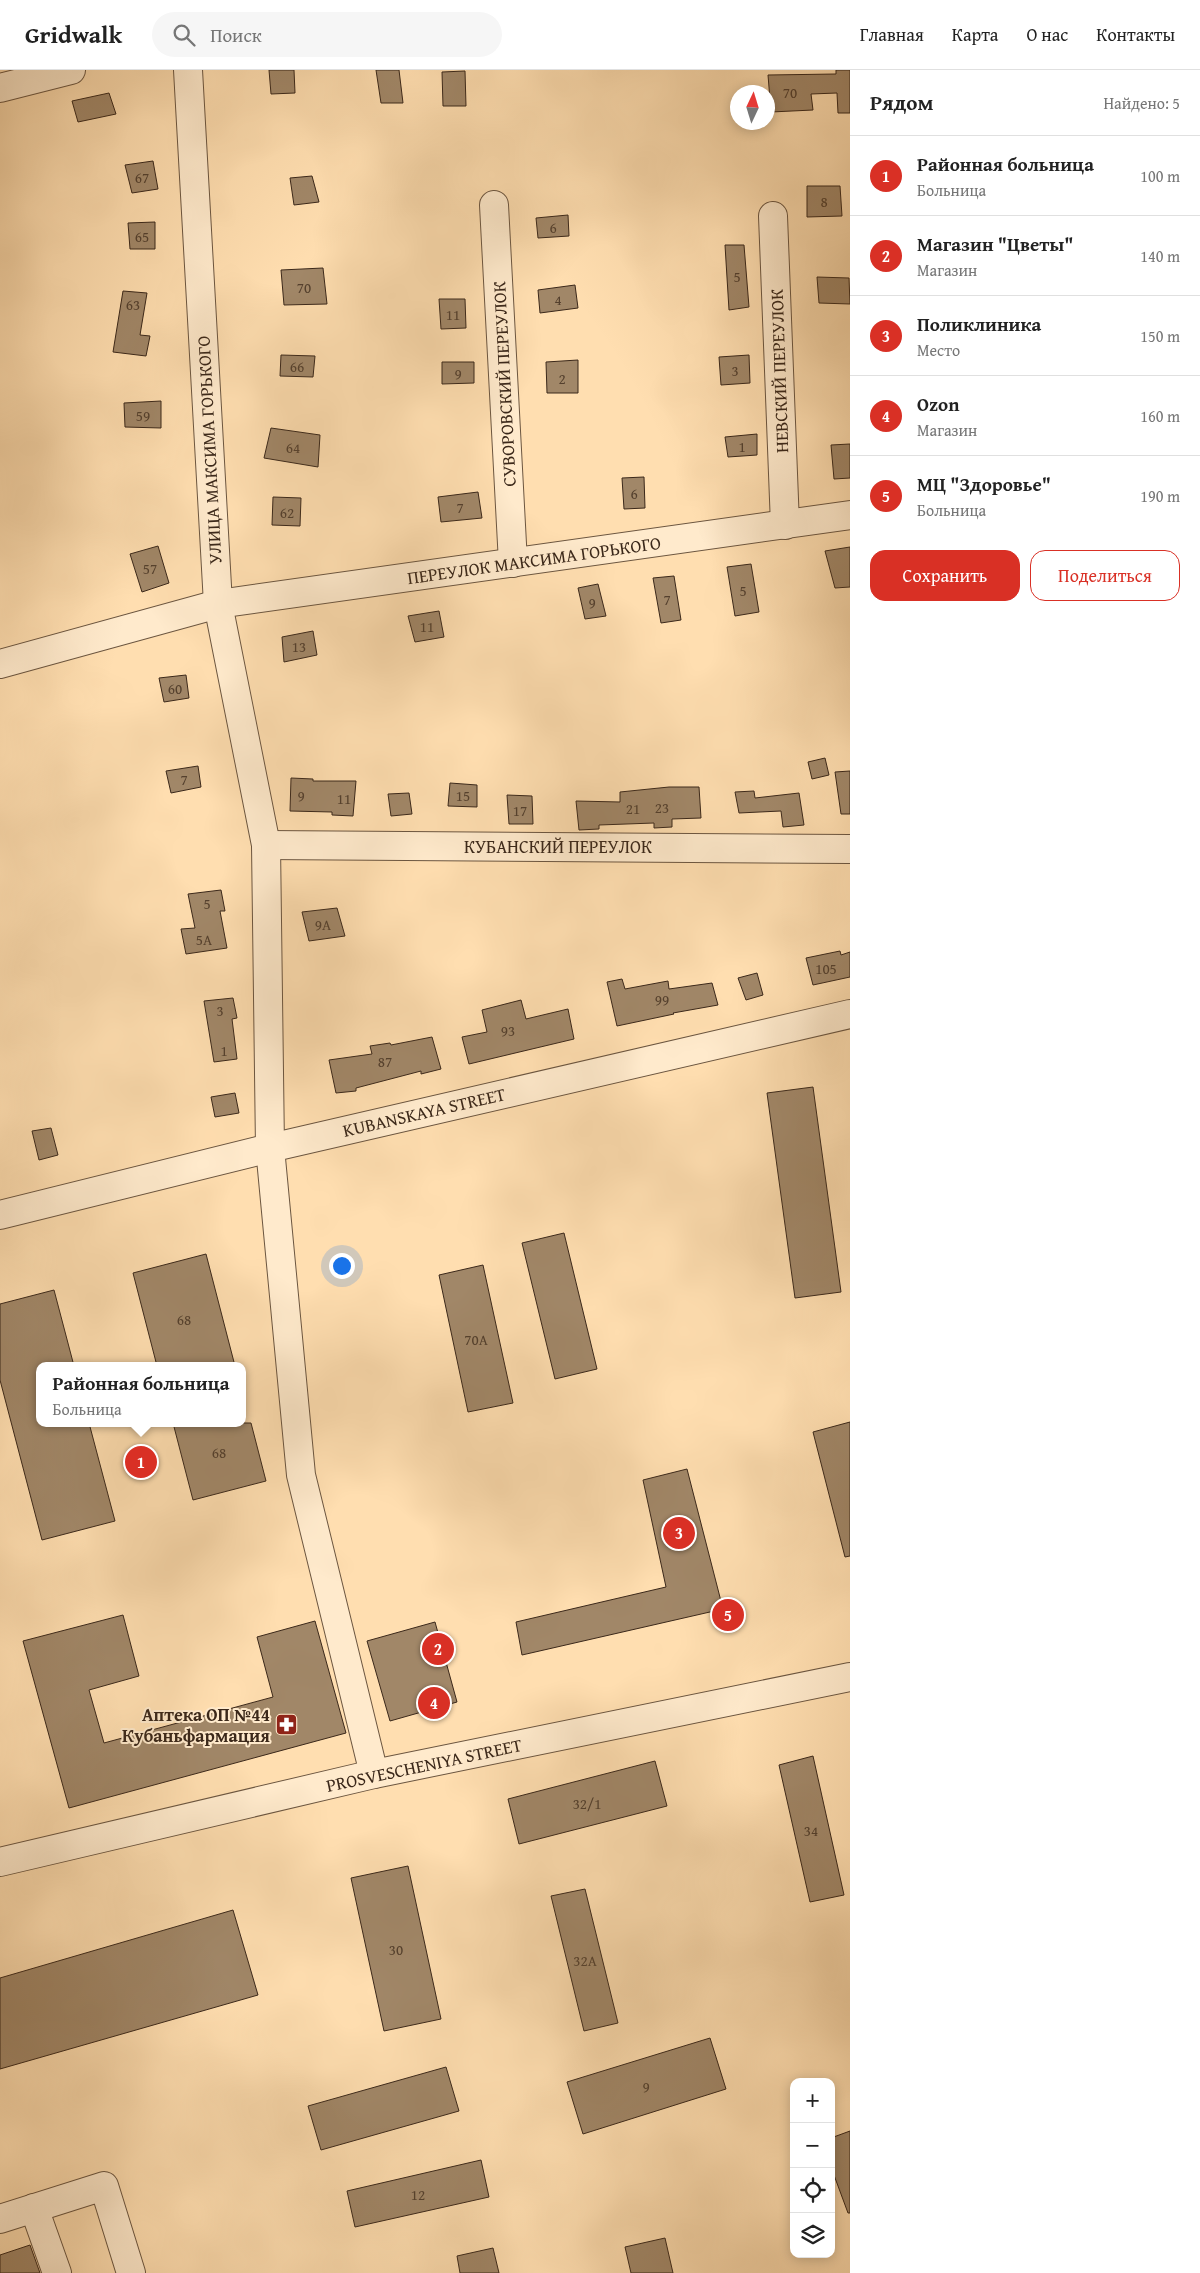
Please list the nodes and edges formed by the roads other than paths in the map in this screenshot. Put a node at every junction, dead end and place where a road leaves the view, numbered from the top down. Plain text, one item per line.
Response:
1 (71, 70) edge
2 (188, 70) edge
3 (0, 88) edge
4 (494, 205) dead end
5 (773, 216) dead end
6 (850, 515) edge
7 (785, 525) junction
8 (513, 563) junction
9 (218, 604) junction
10 (0, 664) edge
11 (266, 845) junction
12 (850, 849) edge
13 (850, 1014) edge
14 (270, 1148) junction
15 (0, 1215) edge
16 (850, 1677) edge
17 (374, 1774) junction
18 (0, 1862) edge
19 (34, 2208) junction
20 (0, 2219) edge
21 (125, 2271) edge
22 (57, 2273) edge

1 - 3 street
2 - 9 street, УЛИЦА МАКСИМА ГОРЬКОГО
4 - 8 street, СУВОРОВСКИЙ ПЕРЕУЛОК
5 - 7 street, НЕВСКИЙ ПЕРЕУЛОК
6 - 7 street, ПЕРЕУЛОК МАКСИМА ГОРЬКОГО
7 - 8 street, ПЕРЕУЛОК МАКСИМА ГОРЬКОГО
8 - 9 street, ПЕРЕУЛОК МАКСИМА ГОРЬКОГО
9 - 10 street
9 - 11 street
11 - 12 street, КУБАНСКИЙ ПЕРЕУЛОК
11 - 14 street
13 - 14 street, KUBANSKAYA STREET
14 - 15 street, KUBANSKAYA STREET
14 - 17 street
16 - 17 street, PROSVESCHENIYA STREET
17 - 18 street, PROSVESCHENIYA STREET
19 - 20 street
19 - 21 street
19 - 22 street

